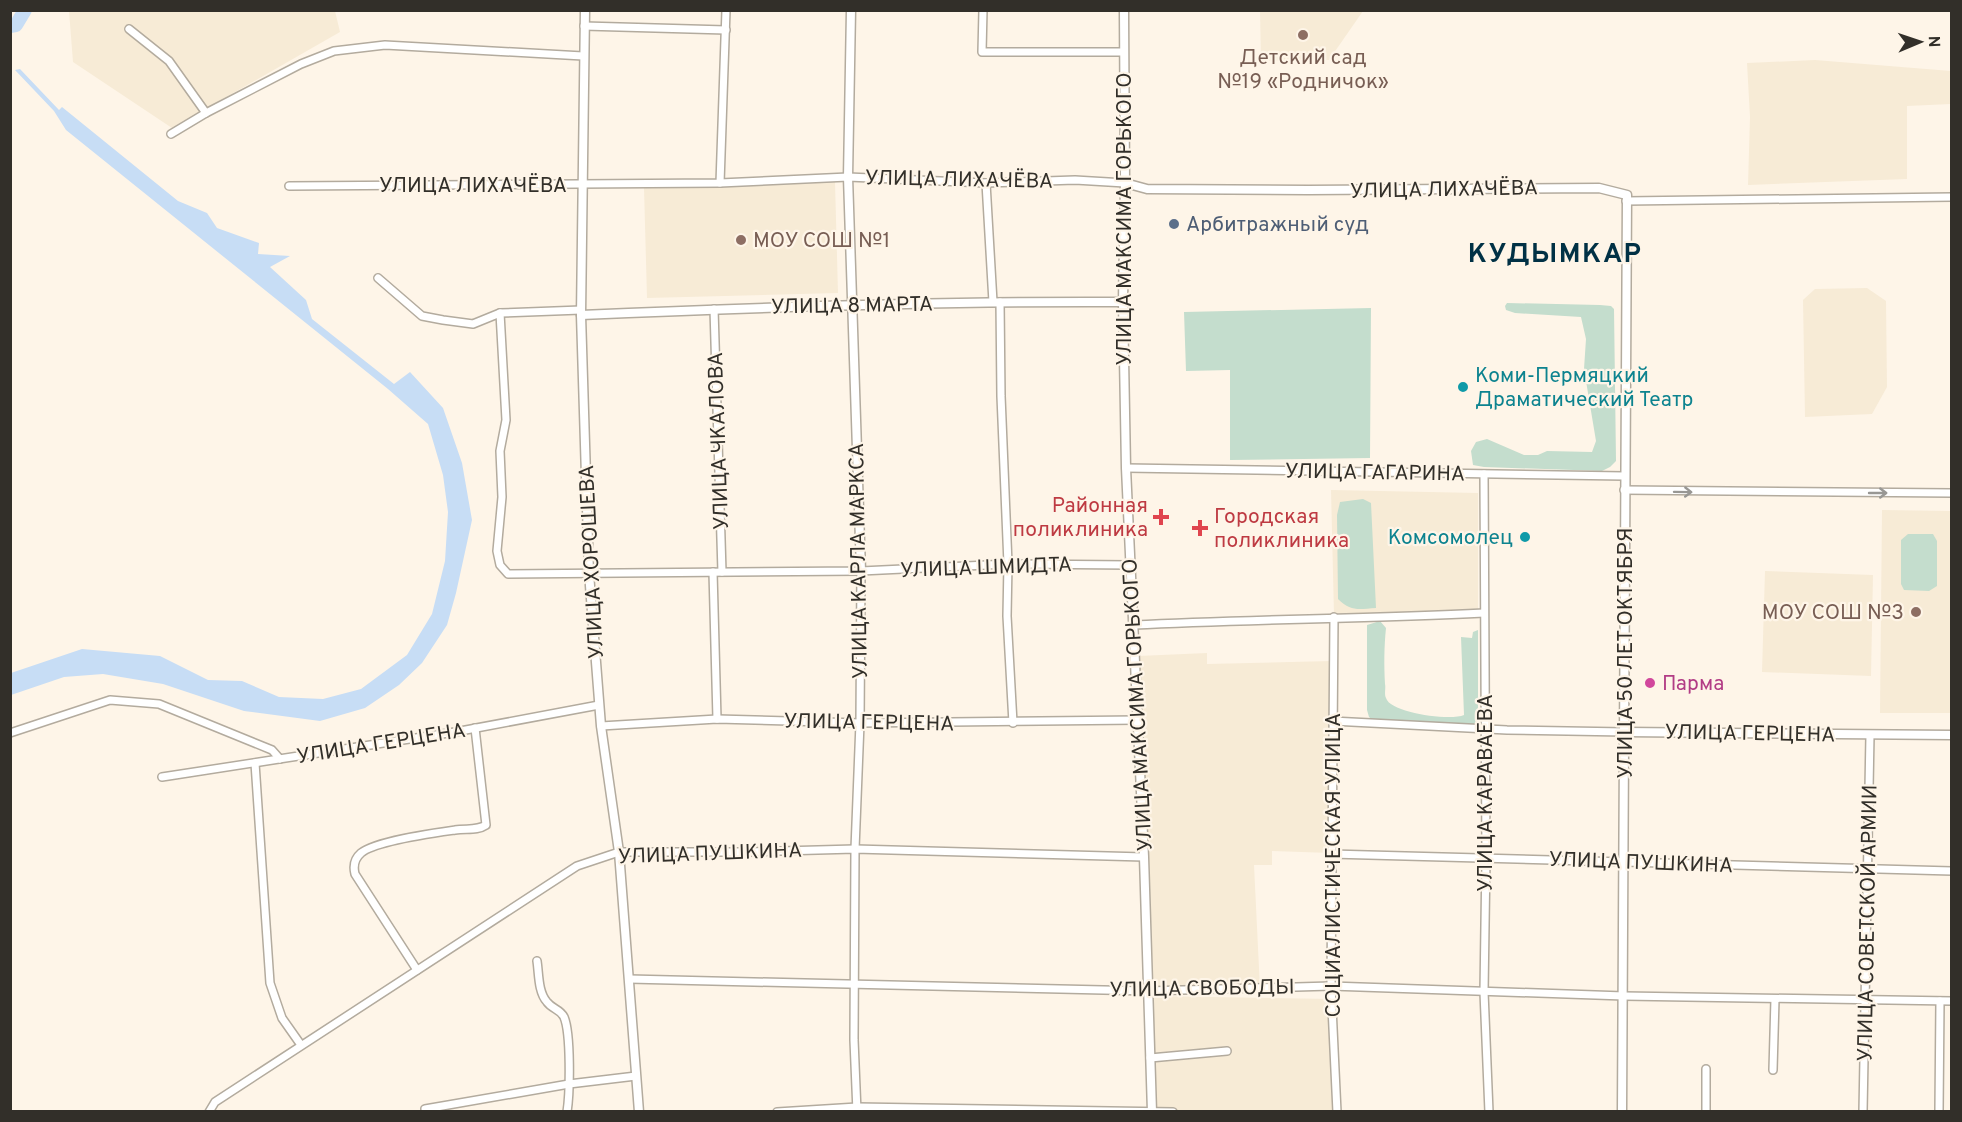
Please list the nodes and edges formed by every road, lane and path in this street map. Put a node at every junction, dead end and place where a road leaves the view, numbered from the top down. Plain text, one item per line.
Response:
1 (585, 10) edge
2 (726, 10) edge
3 (851, 10) edge
4 (983, 10) edge
5 (1124, 10) edge
6 (584, 26) junction
7 (129, 29) dead end
8 (726, 30) junction
9 (1124, 52) junction
10 (583, 56) junction
11 (206, 113) junction
12 (171, 134) dead end
13 (848, 177) junction
14 (720, 183) junction
15 (986, 183) junction
16 (1125, 183) junction
17 (583, 184) junction
18 (290, 186) dead end
19 (1952, 197) edge
20 (1626, 198) junction
21 (378, 278) dead end
22 (997, 302) junction
23 (1123, 302) junction
24 (854, 305) junction
25 (714, 309) junction
26 (500, 313) junction
27 (581, 313) junction
28 (1126, 468) junction
29 (1484, 474) junction
30 (1624, 476) junction
31 (1624, 490) junction
32 (1952, 493) edge
33 (1008, 564) junction
34 (1131, 565) junction
35 (861, 571) junction
36 (713, 572) junction
37 (722, 572) junction
38 (589, 573) junction
39 (1484, 613) junction
40 (1334, 617) junction
41 (1134, 625) junction
42 (599, 705) junction
43 (717, 719) junction
44 (1138, 720) junction
45 (1332, 721) junction
46 (860, 723) junction
47 (1013, 723) junction
48 (601, 726) junction
49 (475, 728) junction
50 (1485, 728) junction
51 (1624, 732) junction
52 (10, 733) edge
53 (1870, 735) junction
54 (1952, 735) edge
55 (280, 759) junction
56 (255, 763) junction
57 (162, 777) dead end
58 (855, 849) junction
59 (619, 852) junction
60 (1331, 854) junction
61 (1144, 857) junction
62 (1486, 858) junction
63 (1626, 862) junction
64 (1868, 868) junction
65 (1952, 871) edge
66 (537, 961) dead end
67 (417, 970) junction
68 (629, 979) junction
69 (855, 983) junction
70 (1331, 986) junction
71 (1148, 991) junction
72 (1484, 992) junction
73 (1623, 996) junction
74 (1775, 999) junction
75 (1865, 1001) junction
76 (1940, 1001) junction
77 (1952, 1001) edge
78 (301, 1045) junction
79 (1227, 1051) dead end
80 (1150, 1058) junction
81 (1706, 1069) dead end
82 (1773, 1070) dead end
83 (636, 1076) junction
84 (569, 1084) junction
85 (425, 1109) dead end
86 (857, 1109) edge
87 (1152, 1111) edge
88 (209, 1112) edge
89 (567, 1112) edge
90 (639, 1112) edge
91 (777, 1112) edge
92 (1173, 1112) edge
93 (1337, 1112) edge
94 (1489, 1112) edge
95 (1622, 1112) edge
96 (1706, 1112) edge
97 (1863, 1112) edge
98 (1939, 1112) edge

1 - 6 street, УЛИЦА ХОРОШЕВА
2 - 8 street
3 - 13 street, УЛИЦА КАРЛА МАРКСА
4 - 9 street
5 - 9 street, УЛИЦА МАКСИМА ГОРЬКОГО
6 - 8 street
6 - 10 street, УЛИЦА ХОРОШЕВА
7 - 11 street
8 - 14 street
9 - 16 street, УЛИЦА МАКСИМА ГОРЬКОГО
10 - 11 street
10 - 17 street, УЛИЦА ХОРОШЕВА
11 - 12 street
13 - 14 street, УЛИЦА ЛИХАЧЁВА
13 - 15 street, УЛИЦА ЛИХАЧЁВА
13 - 24 street, УЛИЦА КАРЛА МАРКСА
14 - 17 street, УЛИЦА ЛИХАЧЁВА
15 - 16 street, УЛИЦА ЛИХАЧЁВА
15 - 22 street
16 - 20 street, УЛИЦА ЛИХАЧЁВА
16 - 23 street, УЛИЦА МАКСИМА ГОРЬКОГО
17 - 18 street, УЛИЦА ЛИХАЧЁВА
17 - 27 street, УЛИЦА ХОРОШЕВА
19 - 20 street, УЛИЦА ЛИХАЧЁВА
20 - 30 street, УЛИЦА 50 ЛЕТ ОКТЯБРЯ
21 - 26 street
22 - 23 street, УЛИЦА 8 МАРТА
22 - 24 street, УЛИЦА 8 МАРТА
22 - 33 street
23 - 28 street, УЛИЦА МАКСИМА ГОРЬКОГО
24 - 25 street, УЛИЦА 8 МАРТА
24 - 35 street, УЛИЦА КАРЛА МАРКСА
25 - 27 street, УЛИЦА 8 МАРТА
25 - 37 street, УЛИЦА ЧКАЛОВА
26 - 27 street
26 - 38 street, УЛИЦА ШМИДТА
27 - 38 street, УЛИЦА ХОРОШЕВА
28 - 29 street, УЛИЦА ГАГАРИНА
28 - 34 street, УЛИЦА МАКСИМА ГОРЬКОГО
29 - 30 street, УЛИЦА ГАГАРИНА
29 - 39 street, УЛИЦА КАРАВАЕВА
30 - 31 street, УЛИЦА 50 ЛЕТ ОКТЯБРЯ
31 -> 32 street
31 - 51 street, УЛИЦА 50 ЛЕТ ОКТЯБРЯ
33 - 34 street, УЛИЦА ШМИДТА
33 - 35 street, УЛИЦА ШМИДТА
33 - 47 street
34 - 41 street, УЛИЦА МАКСИМА ГОРЬКОГО
35 - 37 street, УЛИЦА ШМИДТА
35 - 46 street, УЛИЦА КАРЛА МАРКСА
36 - 37 street, УЛИЦА ШМИДТА
36 - 38 street, УЛИЦА ШМИДТА
36 - 43 street
38 - 42 street, УЛИЦА ХОРОШЕВА
39 - 40 street
39 - 50 street, УЛИЦА КАРАВАЕВА
40 - 41 street
40 - 45 street, СОЦИАЛИСТИЧЕСКАЯ УЛИЦА
41 - 44 street, УЛИЦА МАКСИМА ГОРЬКОГО
42 - 48 street, УЛИЦА ХОРОШЕВА
42 - 49 street, УЛИЦА ГЕРЦЕНА
43 - 46 street, УЛИЦА ГЕРЦЕНА
43 - 48 street, УЛИЦА ГЕРЦЕНА
44 - 47 street, УЛИЦА ГЕРЦЕНА
44 - 61 street, УЛИЦА МАКСИМА ГОРЬКОГО
45 - 50 street, УЛИЦА ГЕРЦЕНА
45 - 60 street, СОЦИАЛИСТИЧЕСКАЯ УЛИЦА
46 - 47 street, УЛИЦА ГЕРЦЕНА
46 - 58 street, УЛИЦА КАРЛА МАРКСА
48 - 59 street, УЛИЦА ХОРОШЕВА
49 - 55 street, УЛИЦА ГЕРЦЕНА
49 - 67 street
50 - 51 street, УЛИЦА ГЕРЦЕНА
50 - 62 street, УЛИЦА КАРАВАЕВА
51 - 53 street, УЛИЦА ГЕРЦЕНА
51 - 63 street, УЛИЦА 50 ЛЕТ ОКТЯБРЯ
52 - 55 street
53 - 54 street, УЛИЦА ГЕРЦЕНА
53 - 64 street, УЛИЦА СОВЕТСКОЙ АРМИИ
55 - 56 street, УЛИЦА ГЕРЦЕНА
56 - 57 street, УЛИЦА ГЕРЦЕНА
56 - 78 street
58 - 59 street, УЛИЦА ПУШКИНА
58 - 61 street, УЛИЦА ПУШКИНА
58 - 69 street, УЛИЦА КАРЛА МАРКСА
59 - 67 street, УЛИЦА ПУШКИНА
59 - 68 street, УЛИЦА ХОРОШЕВА
60 - 62 street, УЛИЦА ПУШКИНА
60 - 70 street, СОЦИАЛИСТИЧЕСКАЯ УЛИЦА
61 - 71 street, УЛИЦА МАКСИМА ГОРЬКОГО
62 - 63 street, УЛИЦА ПУШКИНА
62 - 72 street, УЛИЦА КАРАВАЕВА
63 - 64 street, УЛИЦА ПУШКИНА
63 - 73 street, УЛИЦА 50 ЛЕТ ОКТЯБРЯ
64 - 65 street, УЛИЦА ПУШКИНА
64 - 75 street, УЛИЦА СОВЕТСКОЙ АРМИИ
66 - 84 street
67 - 78 street, УЛИЦА ПУШКИНА
68 - 69 street, УЛИЦА СВОБОДЫ
68 - 83 street, УЛИЦА ХОРОШЕВА
69 - 71 street, УЛИЦА СВОБОДЫ
69 - 86 street, УЛИЦА КАРЛА МАРКСА
70 - 71 street, УЛИЦА СВОБОДЫ
70 - 72 street, УЛИЦА СВОБОДЫ
70 - 93 street, СОЦИАЛИСТИЧЕСКАЯ УЛИЦА
71 - 80 street, УЛИЦА МАКСИМА ГОРЬКОГО
72 - 73 street, УЛИЦА СВОБОДЫ
72 - 94 street, УЛИЦА КАРАВАЕВА
73 - 74 street, УЛИЦА СВОБОДЫ
73 - 95 street, УЛИЦА 50 ЛЕТ ОКТЯБРЯ
74 - 75 street, УЛИЦА СВОБОДЫ
74 - 82 street
75 - 76 street, УЛИЦА СВОБОДЫ
75 - 97 street, УЛИЦА СОВЕТСКОЙ АРМИИ
76 - 77 street, УЛИЦА СВОБОДЫ
76 - 98 street
78 - 88 street, УЛИЦА ПУШКИНА
79 - 80 street
80 - 87 street, УЛИЦА МАКСИМА ГОРЬКОГО
81 - 96 street
83 - 84 street
83 - 90 street, УЛИЦА ХОРОШЕВА
84 - 85 street
84 - 89 street
86 - 87 street
86 - 91 street
87 - 92 street

